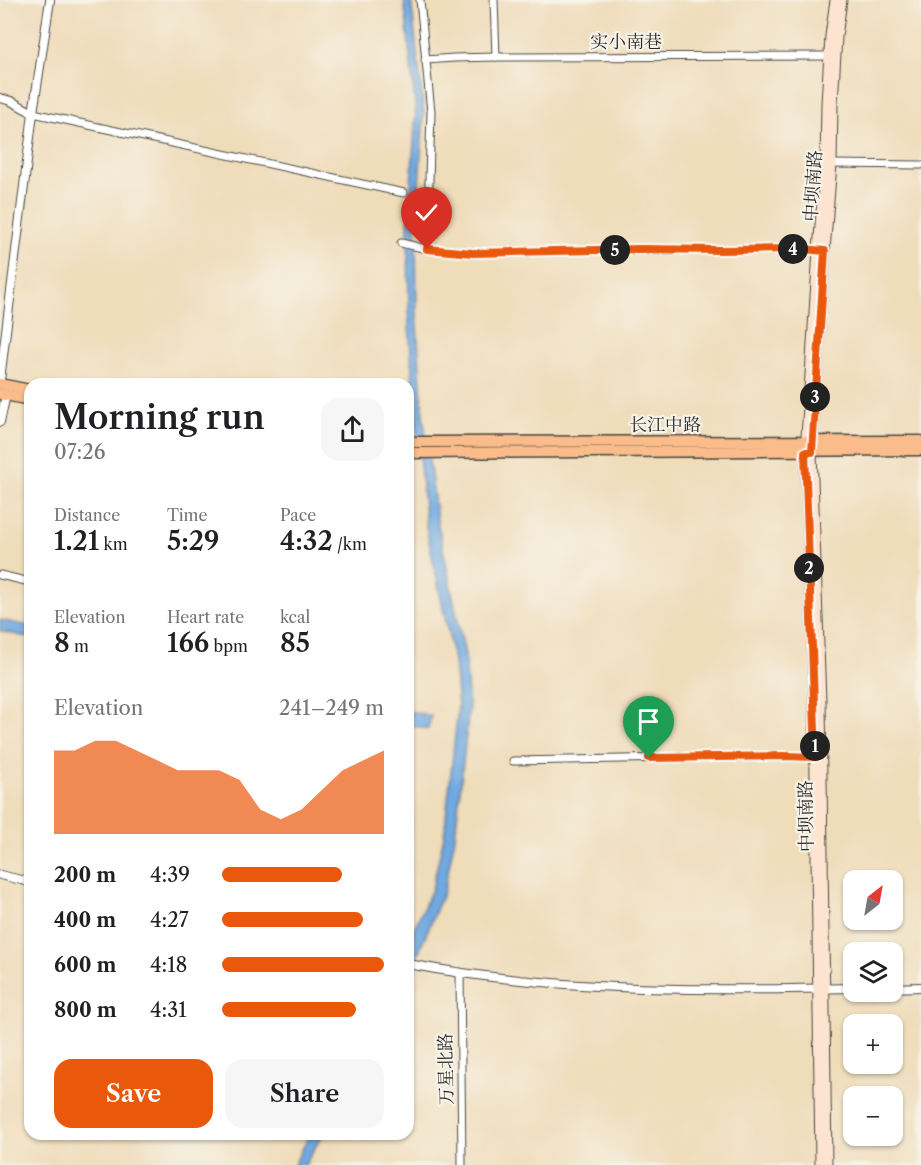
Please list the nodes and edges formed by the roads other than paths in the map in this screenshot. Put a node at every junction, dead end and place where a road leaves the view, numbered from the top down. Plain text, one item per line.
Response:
1 (50, 0) edge
2 (420, 0) edge
3 (494, 0) edge
4 (835, 0) edge
5 (842, 0) edge
6 (837, 37) junction
7 (828, 56) junction
8 (496, 57) junction
9 (425, 60) junction
10 (0, 98) edge
11 (833, 103) junction
12 (33, 113) junction
13 (832, 164) junction
14 (921, 165) edge
15 (404, 193) dead end
16 (403, 243) dead end
17 (425, 248) junction
18 (825, 251) junction
19 (0, 380) edge
20 (0, 384) edge
21 (24, 389) edge
22 (3, 395) edge
23 (24, 399) edge
24 (0, 422) edge
25 (921, 441) edge
26 (414, 447) edge
27 (809, 447) junction
28 (414, 448) edge
29 (921, 450) edge
30 (0, 575) edge
31 (24, 581) edge
32 (816, 757) junction
33 (513, 761) dead end
34 (0, 875) edge
35 (24, 881) edge
36 (414, 964) edge
37 (460, 972) junction
38 (921, 987) edge
39 (843, 988) edge
40 (903, 988) edge
41 (822, 989) junction
42 (462, 1165) edge
43 (820, 1165) edge
44 (827, 1165) edge

1 - 12 street
2 - 9 street
3 - 8 street
4 - 27 main road, 中坝南路
5 - 6 main road, 中坝南路
6 - 7 street
6 - 11 main road, 中坝南路
7 - 8 street, 实小南巷
7 - 11 street
8 - 9 street, 实小南巷
9 - 17 street
10 - 12 street
11 - 13 main road, 中坝南路
12 - 15 street
12 - 19 street
13 - 14 street
13 - 18 main road, 中坝南路
16 - 17 street
17 - 18 street
18 - 27 main road, 中坝南路
20 - 21 main road
22 - 23 main road
22 - 24 street
25 - 27 main road, 长江中路
26 - 27 main road, 长江中路
27 - 28 main road, 长江中路
27 - 29 main road, 长江中路
27 - 32 main road, 中坝南路
27 - 41 main road, 中坝南路
30 - 31 street
32 - 33 street
32 - 41 main road, 中坝南路
34 - 35 street
36 - 37 street
37 - 41 street
37 - 42 street, 万星北路
38 - 40 street
39 - 41 street
41 - 43 main road, 中坝南路
41 - 44 main road, 中坝南路

